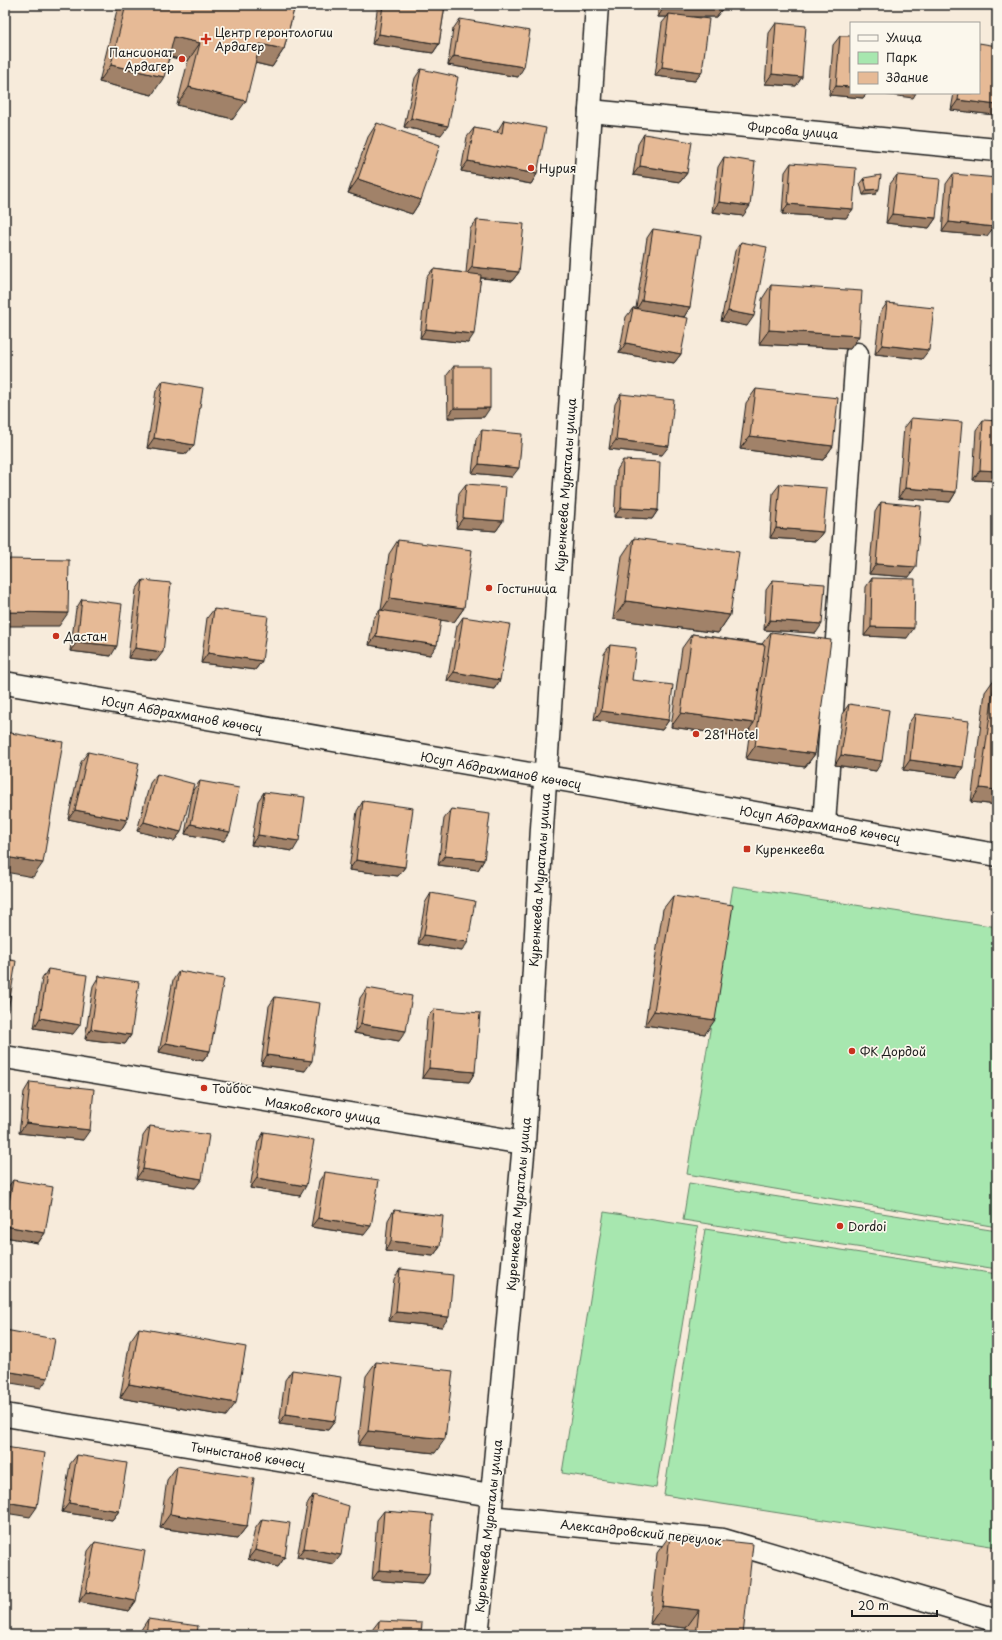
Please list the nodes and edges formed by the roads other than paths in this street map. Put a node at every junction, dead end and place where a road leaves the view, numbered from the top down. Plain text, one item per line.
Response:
1 (597, 5) edge
2 (590, 111) junction
3 (997, 150) edge
4 (857, 354) edge
5 (5, 683) edge
6 (546, 777) junction
7 (824, 824) junction
8 (997, 855) edge
9 (5, 1058) edge
10 (524, 1143) junction
11 (5, 1415) edge
12 (492, 1495) junction
13 (490, 1517) junction
14 (997, 1621) edge
15 (478, 1635) edge

1 - 2 street, Куренкеева Мураталы улица
2 - 3 street, Фирсова улица
2 - 6 street, Куренкеева Мураталы улица
4 - 7 street
5 - 6 street, Юсуп Абдрахманов көчөсү
6 - 7 street, Юсуп Абдрахманов көчөсү
6 - 10 street, Куренкеева Мураталы улица
7 - 8 street, Юсуп Абдрахманов көчөсү
9 - 10 street, Маяковского улица
10 - 12 street, Куренкеева Мураталы улица
11 - 12 street, Тыныстанов көчөсү
12 - 13 street, Куренкеева Мураталы улица
13 - 14 street, Александровский переулок
13 - 15 street, Куренкеева Мураталы улица

